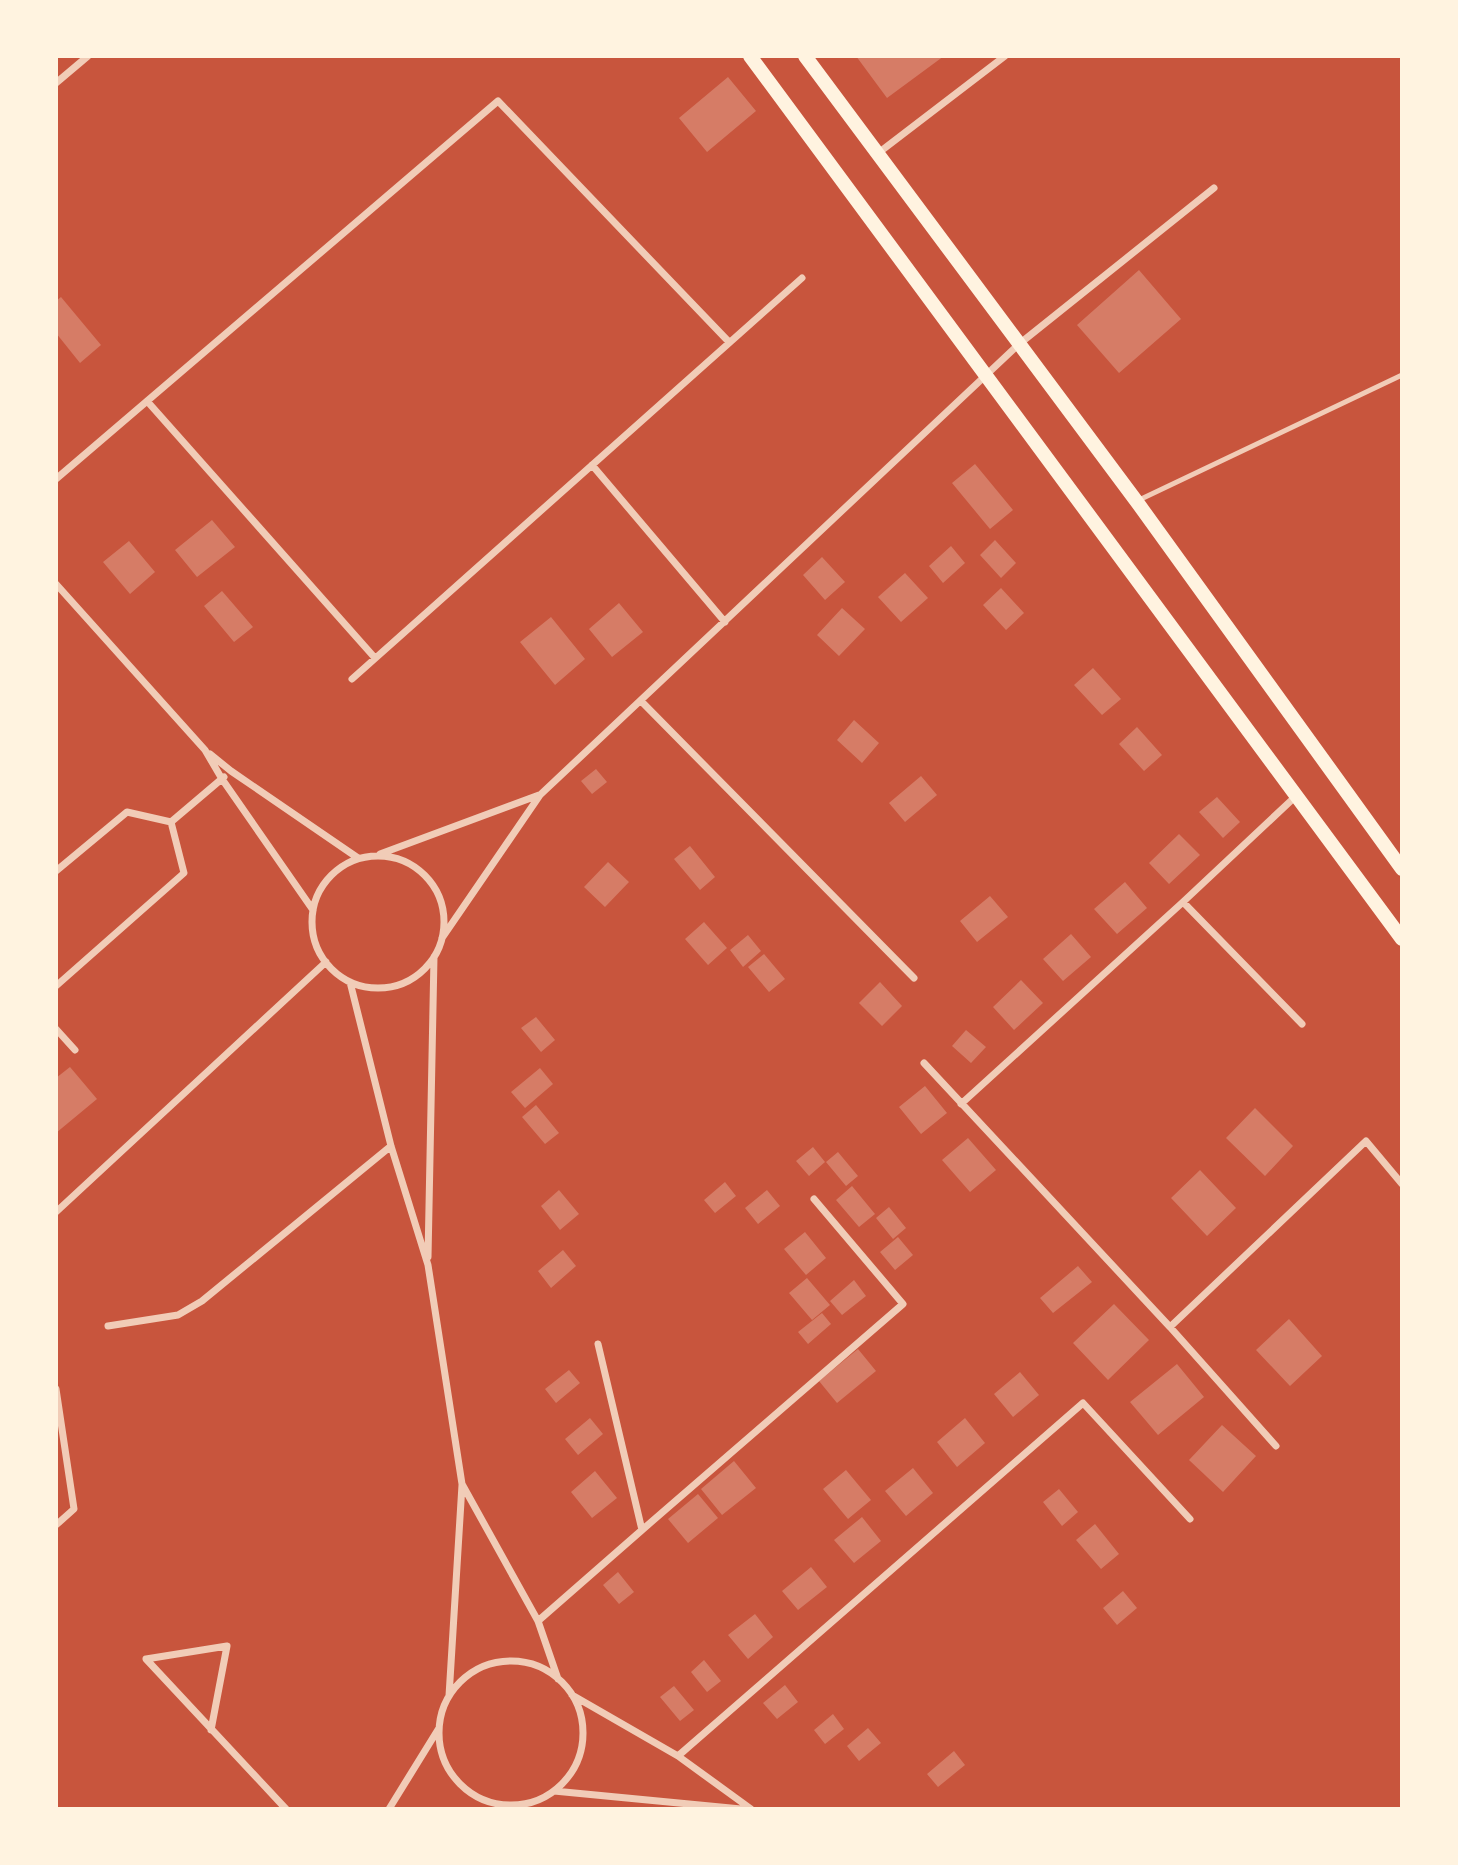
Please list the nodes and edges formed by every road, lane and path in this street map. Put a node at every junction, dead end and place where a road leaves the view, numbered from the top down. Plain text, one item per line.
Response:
1 (88, 56) edge
2 (750, 56) edge
3 (805, 56) edge
4 (1005, 56) edge
5 (56, 83) edge
6 (877, 155) junction
7 (1214, 188) dead end
8 (802, 278) dead end
9 (729, 342) junction
10 (1018, 345) junction
11 (986, 375) junction
12 (1402, 375) edge
13 (147, 401) junction
14 (592, 465) junction
15 (56, 479) edge
16 (1137, 502) junction
17 (56, 584) edge
18 (724, 622) junction
19 (375, 658) junction
20 (352, 679) dead end
21 (641, 701) junction
22 (205, 750) junction
23 (231, 771) junction
24 (222, 779) junction
25 (540, 795) junction
26 (1296, 796) junction
27 (172, 822) junction
28 (377, 855) junction
29 (358, 858) junction
30 (1402, 869) edge
31 (56, 871) edge
32 (1184, 902) junction
33 (313, 910) junction
34 (442, 938) junction
35 (1402, 939) edge
36 (434, 957) junction
37 (326, 962) junction
38 (914, 978) dead end
39 (350, 982) junction
40 (56, 986) edge
41 (1301, 1024) dead end
42 (56, 1029) edge
43 (75, 1050) dead end
44 (924, 1063) dead end
45 (961, 1104) junction
46 (391, 1146) junction
47 (1402, 1184) edge
48 (814, 1199) dead end
49 (56, 1212) edge
50 (428, 1265) junction
51 (108, 1326) dead end
52 (1170, 1327) junction
53 (598, 1344) dead end
54 (56, 1389) edge
55 (1276, 1446) dead end
56 (462, 1484) junction
57 (1191, 1519) dead end
58 (56, 1525) edge
59 (642, 1530) junction
60 (538, 1621) junction
61 (558, 1679) junction
62 (571, 1695) junction
63 (449, 1697) junction
64 (439, 1727) junction
65 (211, 1730) junction
66 (678, 1756) junction
67 (554, 1791) junction
68 (504, 1807) edge
69 (286, 1809) edge
70 (389, 1809) edge
71 (741, 1809) edge
72 (751, 1809) edge

1 - 5 street
2 - 11 main road
3 - 6 main road
4 - 6 street
6 - 10 main road
7 - 10 street
8 - 9 street
9 - 13 street
9 - 14 street
10 - 11 street
10 - 16 main road
11 - 18 street
11 - 26 main road
12 - 16 lane
13 - 15 street
13 - 19 street
14 - 18 street
14 - 19 street
16 - 30 main road
17 - 22 street
18 - 21 street
19 - 20 street
21 - 25 street
21 - 38 street
22 - 23 street
22 - 24 street
23 - 24 street
23 - 29 street
24 - 27 street
24 - 33 street
25 - 28 street
25 - 34 street
26 - 32 street
26 - 35 main road
27 - 31 street
27 - 40 street
28 - 29 street
28 - 34 street
29 - 33 street
32 - 41 street
32 - 45 street
33 - 37 street
34 - 36 street
36 - 39 street
36 - 50 street
37 - 39 street
37 - 49 street
39 - 46 street
42 - 43 street
44 - 45 street
45 - 52 street
46 - 50 street
46 - 51 street
47 - 52 street
48 - 59 street
50 - 56 street
52 - 55 street
53 - 59 street
54 - 58 street
56 - 60 street
56 - 63 street
57 - 66 street
59 - 60 street
60 - 61 street
61 - 62 street
61 - 63 street
62 - 66 street
62 - 67 street
63 - 64 street
64 - 68 street
64 - 70 street
65 - 65 street
65 - 69 street
66 - 72 street
67 - 68 street
67 - 71 street

